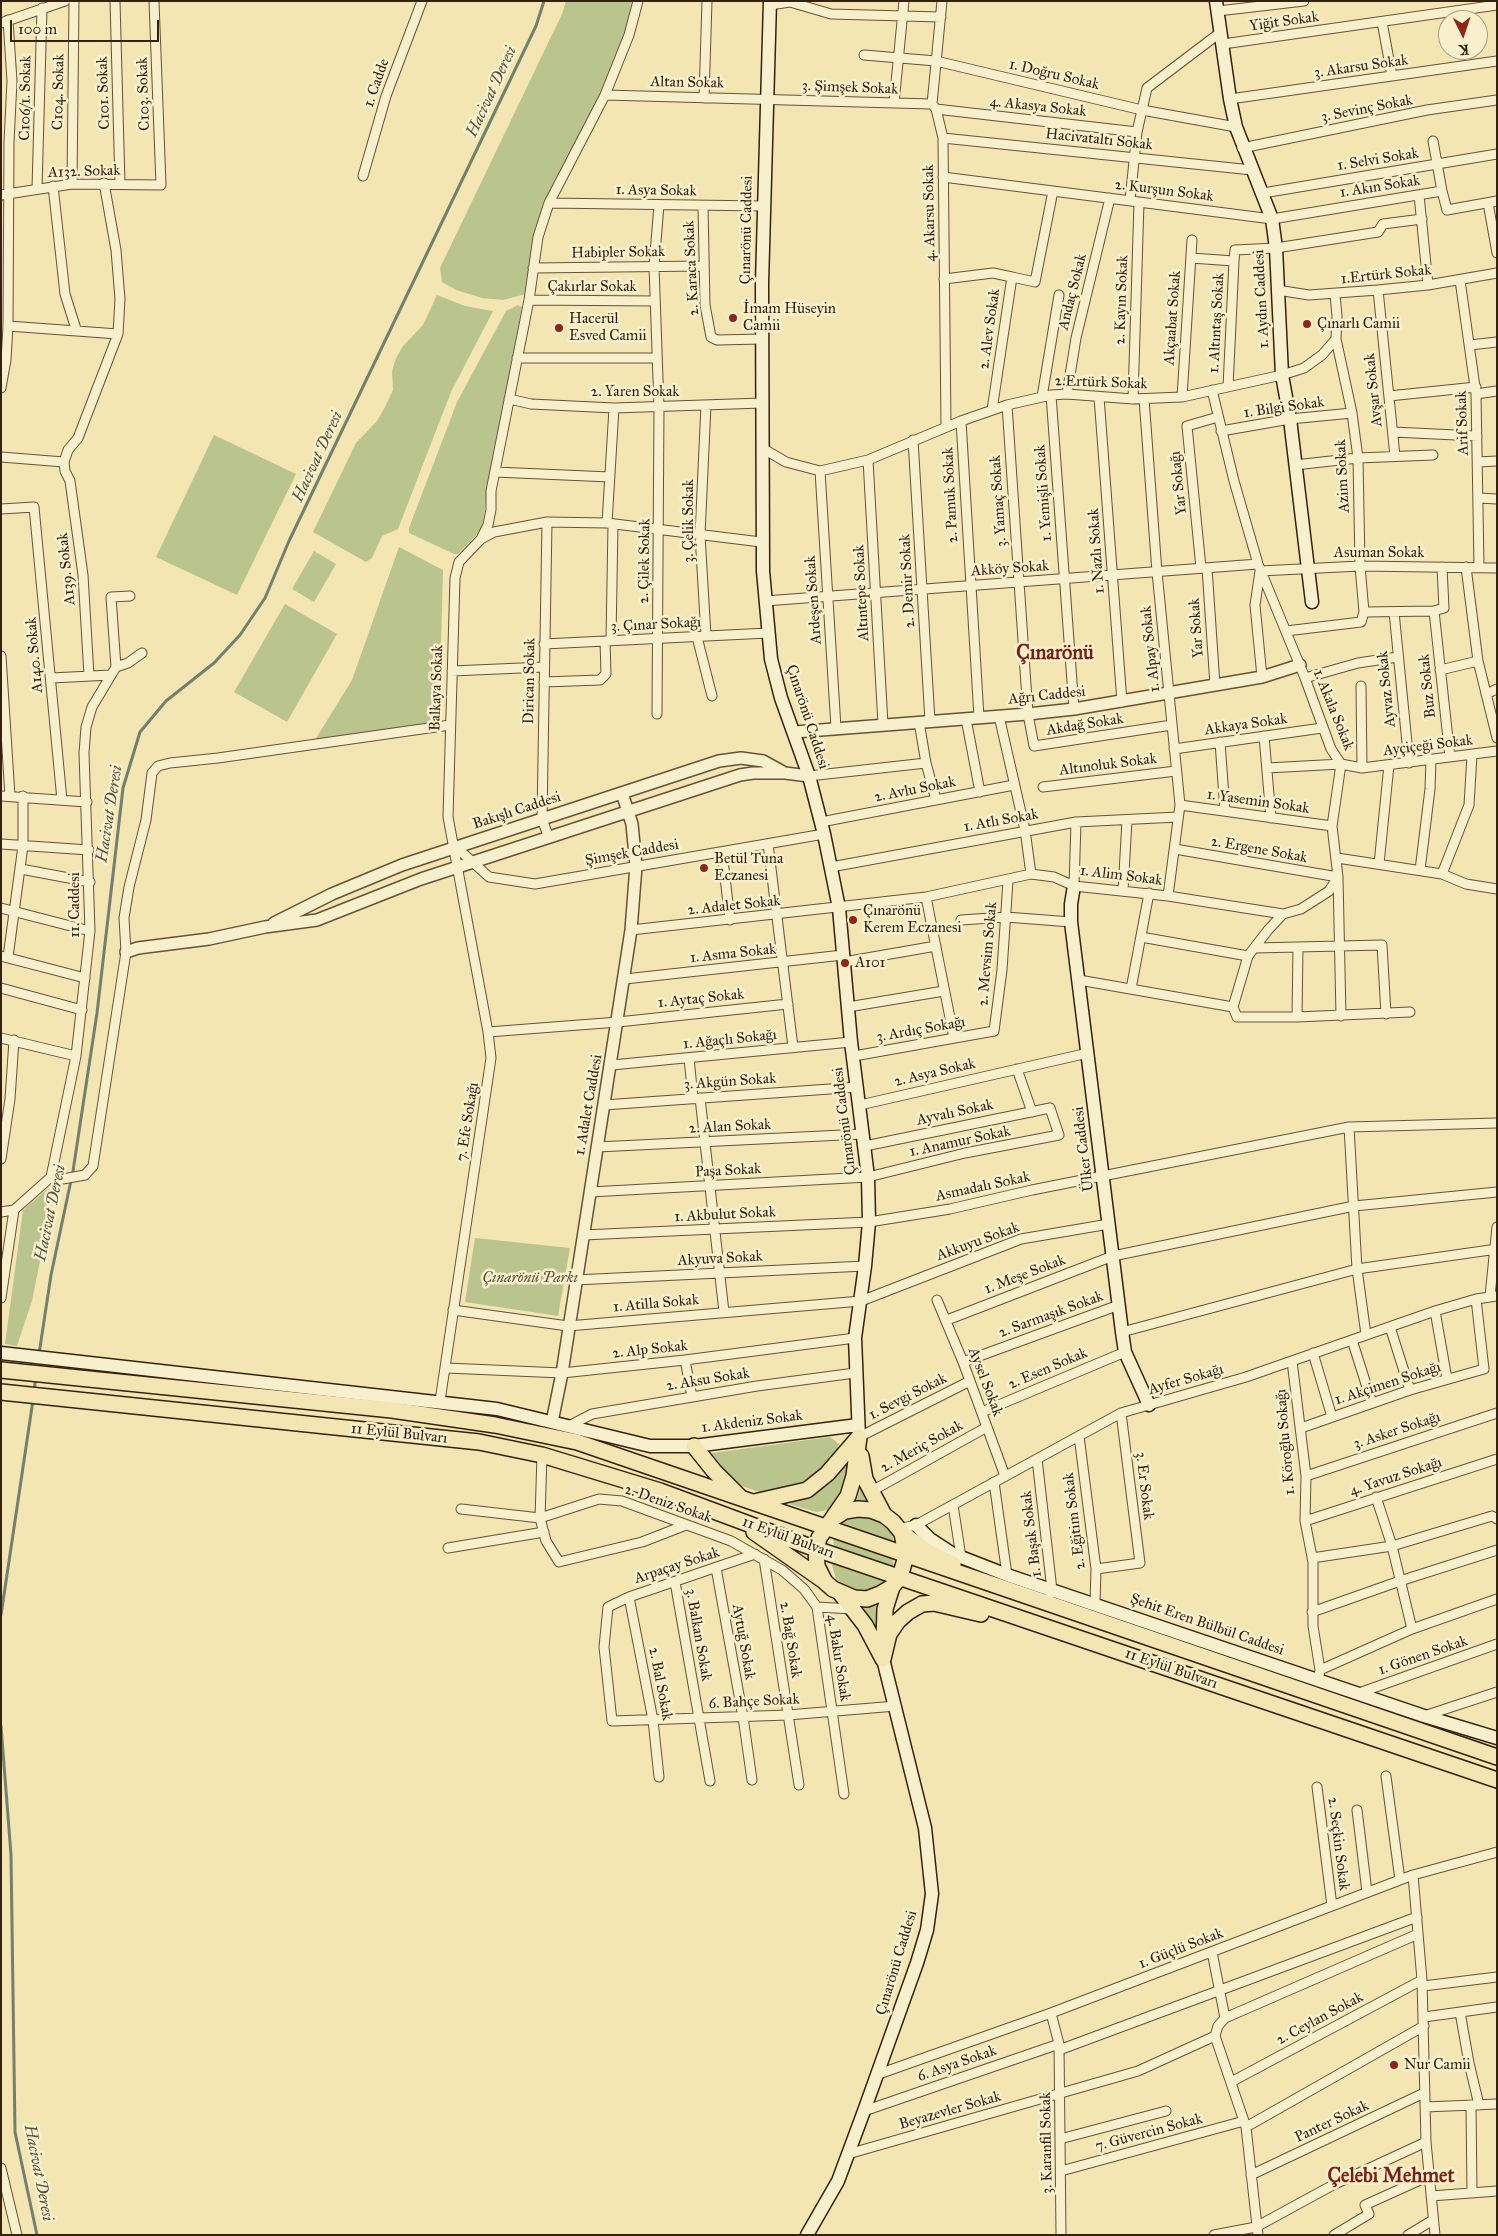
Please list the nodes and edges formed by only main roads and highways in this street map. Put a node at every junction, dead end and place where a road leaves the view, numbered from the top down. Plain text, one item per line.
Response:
1 (770, 3) edge
2 (1217, 6) edge
3 (1312, 602) dead end
4 (1074, 886) road end
5 (2, 1353) edge
6 (1, 1370) edge
7 (1, 1392) edge
8 (1149, 1404) road end
9 (858, 1431) junction
10 (694, 1446) junction
11 (748, 1501) junction
12 (884, 1515) junction
13 (730, 1517) junction
14 (829, 1522) junction
15 (916, 1525) road end
16 (900, 1531) junction
17 (816, 1549) junction
18 (906, 1556) junction
19 (825, 1582) junction
20 (896, 1582) junction
21 (1009, 1591) junction
22 (841, 1594) junction
23 (1049, 1597) junction
24 (1079, 1638) junction
25 (883, 1659) junction
26 (1497, 1738) edge
27 (1497, 1757) edge
28 (1497, 1780) edge
29 (807, 2235) edge

1 - 9 main road, Çınarönü Caddesi
2 - 3 main road, 1. Aydın Caddesi
4 - 8 main road, Ülker Caddesi
5 - 10 main road, 1. Akdeniz Sokak
6 - 11 main road, 11 Eylül Bulvarı
7 - 13 main road, 11 Eylül Bulvarı
9 - 10 main road, 1. Akdeniz Sokak
9 - 11 main road
9 - 12 main road
9 - 14 main road
10 - 11 main road
11 - 14 main road, 11 Eylül Bulvarı
12 - 14 main road
12 - 16 main road
13 - 17 main road, 11 Eylül Bulvarı
13 - 19 main road
14 - 17 main road
14 - 18 main road, 11 Eylül Bulvarı
15 - 23 main road, Şehit Eren Bülbül Caddesi
16 - 18 main road
16 - 21 main road
17 - 19 main road
17 - 20 main road, 11 Eylül Bulvarı
18 - 20 main road
18 - 21 main road, 11 Eylül Bulvarı
19 - 22 main road
20 - 22 main road
20 - 24 main road, 11 Eylül Bulvarı
20 - 25 main road
21 - 23 main road, 11 Eylül Bulvarı
22 - 25 main road
23 - 26 main road, Şehit Eren Bülbül Caddesi
23 - 27 main road, 11 Eylül Bulvarı
24 - 25 main road
24 - 28 main road, 11 Eylül Bulvarı
25 - 29 main road, Çınarönü Caddesi

